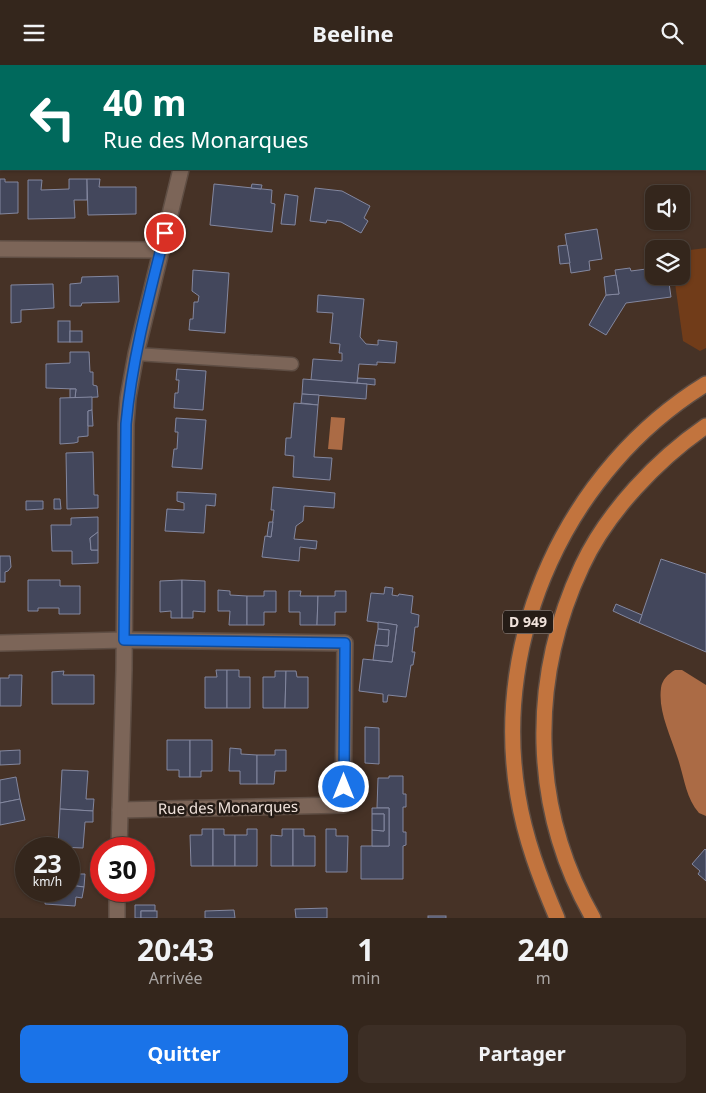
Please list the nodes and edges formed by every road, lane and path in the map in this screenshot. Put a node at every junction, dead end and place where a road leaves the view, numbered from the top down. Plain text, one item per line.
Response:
1 (181, 170) edge
2 (0, 249) edge
3 (161, 250) junction
4 (136, 355) junction
5 (292, 364) dead end
6 (706, 384) edge
7 (706, 426) edge
8 (124, 640) junction
9 (0, 643) edge
10 (120, 810) junction
11 (119, 837) edge
12 (117, 902) edge
13 (116, 918) edge
14 (557, 918) edge
15 (592, 918) edge

1 - 3 street
2 - 3 street
3 - 4 street
4 - 5 lane
4 - 8 street
6 - 14 main road, D 949
7 - 15 main road, D 949
8 - 9 street
8 - 10 street
8 - 10 street, Rue des Monarques
10 - 11 street
12 - 13 street

